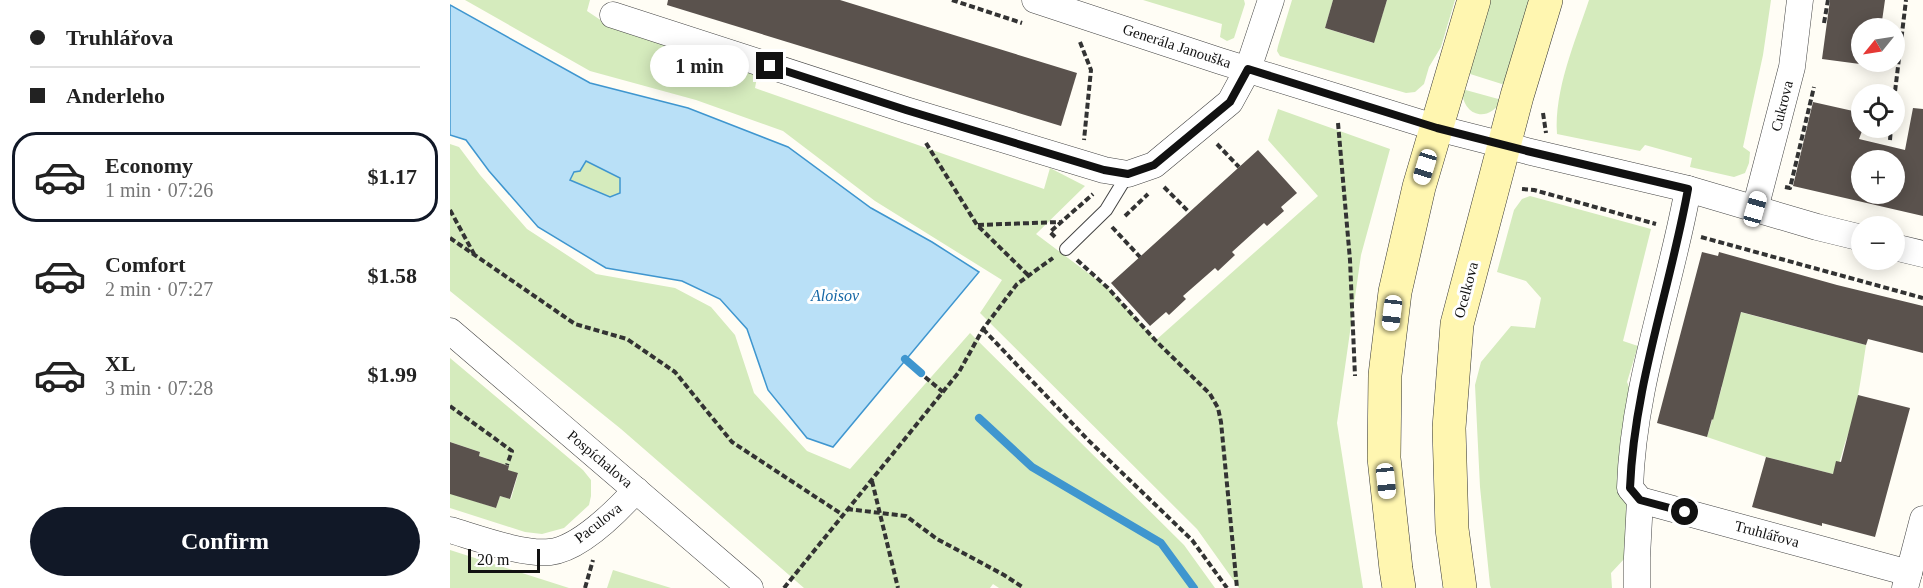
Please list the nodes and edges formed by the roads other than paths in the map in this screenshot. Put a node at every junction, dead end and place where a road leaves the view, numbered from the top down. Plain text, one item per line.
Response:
1 (1035, 0) edge
2 (1271, 0) edge
3 (1474, 0) edge
4 (1546, 0) edge
5 (1800, 0) edge
6 (613, 15) dead end
7 (1248, 69) junction
8 (1437, 128) junction
9 (1526, 144) junction
10 (1116, 172) junction
11 (1688, 189) junction
12 (1755, 209) junction
13 (1851, 235) edge
14 (1905, 250) edge
15 (1064, 251) road end
16 (1923, 254) edge
17 (450, 331) edge
18 (636, 490) junction
19 (1635, 494) junction
20 (1923, 519) edge
21 (450, 530) edge
22 (1907, 580) edge
23 (750, 588) edge
24 (1399, 588) edge
25 (1460, 588) edge
26 (1637, 588) edge

1 - 7 street, Generála Janouška
2 - 7 street
3 - 8 street
4 - 9 street, Ocelkova
5 - 12 street, Cukrova
6 - 10 street
7 - 8 street, Generála Janouška
7 - 10 street
8 - 9 street, Generála Janouška
8 - 24 street
9 - 11 street, Generála Janouška
9 - 25 street, Ocelkova
10 - 15 lane
11 - 12 street, Generála Janouška
11 - 19 street
12 - 13 street, Generála Janouška
14 - 16 street
17 - 18 street, Pospíchalova
18 - 21 street, Paculova
18 - 23 street, Pospíchalova
19 - 22 street, Truhlářova
19 - 26 street
20 - 22 street

